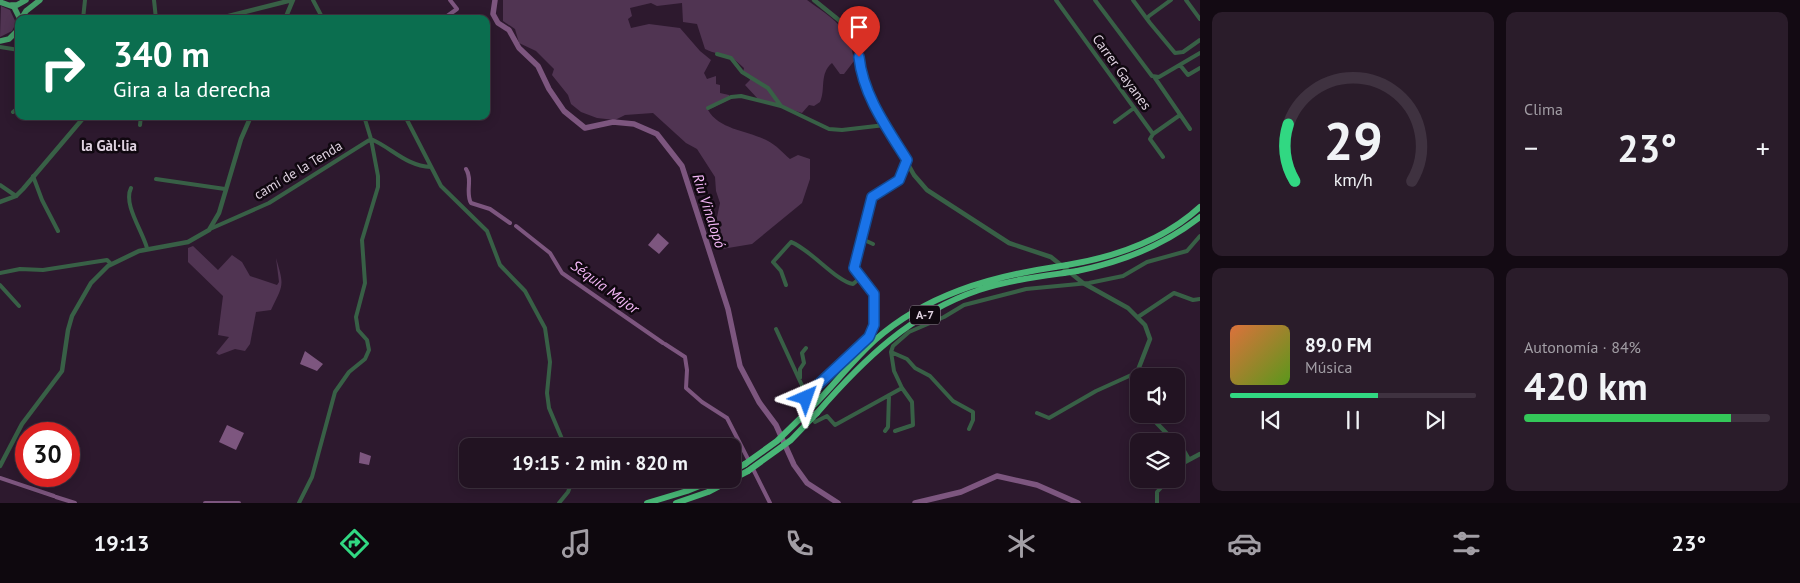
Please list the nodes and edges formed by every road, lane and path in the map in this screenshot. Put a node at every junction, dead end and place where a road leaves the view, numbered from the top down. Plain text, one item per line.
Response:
1 (26, 0) edge
2 (40, 0) edge
3 (85, 0) edge
4 (154, 0) edge
5 (292, 0) edge
6 (313, 0) edge
7 (814, 0) edge
8 (1056, 0) edge
9 (1095, 0) edge
10 (1133, 0) edge
11 (1171, 0) edge
12 (1186, 0) edge
13 (1, 2) edge
14 (11, 5) junction
15 (18, 15) edge
16 (23, 15) edge
17 (83, 15) edge
18 (156, 15) edge
19 (238, 15) edge
20 (286, 15) edge
21 (321, 15) edge
22 (1147, 19) junction
23 (1200, 19) edge
24 (15, 34) edge
25 (1200, 40) edge
26 (0, 41) edge
27 (0, 47) edge
28 (15, 50) edge
29 (1200, 53) edge
30 (717, 54) dead end
31 (1180, 65) junction
32 (1200, 68) edge
33 (1155, 78) junction
34 (780, 106) junction
35 (708, 108) dead end
36 (1134, 108) junction
37 (1180, 115) junction
38 (82, 120) edge
39 (140, 120) edge
40 (250, 120) edge
41 (365, 120) edge
42 (406, 120) edge
43 (1115, 122) dead end
44 (140, 124) dead end
45 (885, 125) junction
46 (1190, 129) dead end
47 (1153, 134) junction
48 (371, 139) junction
49 (1163, 157) dead end
50 (907, 160) junction
51 (431, 167) junction
52 (33, 176) junction
53 (156, 180) dead end
54 (0, 185) edge
55 (131, 188) dead end
56 (225, 188) junction
57 (16, 196) junction
58 (0, 202) edge
59 (1200, 207) edge
60 (1200, 217) edge
61 (208, 230) junction
62 (58, 231) dead end
63 (1200, 236) edge
64 (862, 239) junction
65 (873, 244) dead end
66 (147, 248) junction
67 (111, 264) junction
68 (0, 273) edge
69 (860, 278) junction
70 (1083, 283) junction
71 (0, 285) edge
72 (786, 286) dead end
73 (1200, 298) edge
74 (19, 306) dead end
75 (1138, 317) junction
76 (776, 329) dead end
77 (806, 348) dead end
78 (891, 352) junction
79 (1139, 368) edge
80 (1130, 376) edge
81 (800, 380) junction
82 (902, 388) junction
83 (889, 395) junction
84 (806, 396) junction
85 (1037, 413) dead end
86 (1156, 423) edge
87 (969, 429) dead end
88 (885, 431) dead end
89 (895, 431) dead end
90 (1165, 433) edge
91 (561, 438) edge
92 (1185, 451) joint
93 (1200, 454) edge
94 (1188, 458) junction
95 (1185, 460) edge
96 (0, 466) edge
97 (741, 466) edge
98 (570, 488) edge
99 (695, 488) edge
100 (1161, 488) edge
101 (299, 503) edge
102 (559, 503) edge
103 (647, 503) edge
104 (676, 503) edge
105 (1157, 503) edge

1 - 14 main road
2 - 16 main road
3 - 17 street
4 - 18 street
5 - 19 street
5 - 20 street
6 - 21 street
7 - 45 street
8 - 36 street, Carrer Gayanes
9 - 33 street
10 - 22 street
11 - 22 street
12 - 23 street
13 - 14 main road
14 - 15 main road
22 - 25 street
24 - 26 main road
27 - 28 street
29 - 31 street
30 - 34 street
31 - 32 street
31 - 33 street
33 - 37 street
34 - 35 street
34 - 45 street
36 - 43 street
36 - 47 street, Carrer Gayanes
37 - 46 street
37 - 47 street
38 - 52 street
39 - 44 street
40 - 56 street
41 - 48 street
42 - 51 street
45 - 50 street
47 - 49 street, Carrer Gayanes
48 - 51 street
48 - 61 street, camí de la Tenda
48 - 101 street
50 - 64 street
50 - 70 street
51 - 91 street
52 - 57 street
52 - 62 street
53 - 56 street
54 - 57 street
55 - 66 street
56 - 61 street
57 - 58 street
59 - 97 highway, A-7, bridge
60 - 104 highway, A-7, bridge
61 - 66 street
63 - 70 street
64 - 65 street
64 - 69 street
66 - 67 street
67 - 68 street
67 - 96 street
69 - 72 street
69 - 84 street
70 - 75 street
70 - 78 street
71 - 74 street
73 - 75 street
75 - 79 street
76 - 81 street
77 - 81 street
78 - 82 street
78 - 87 street
80 - 85 street
81 - 84 street
82 - 83 street
82 - 89 street
83 - 84 street
83 - 88 street
86 - 90 street
92 - 93 street
92 - 94 street
93 - 94 street
94 - 95 street
98 - 102 street
99 - 103 highway
100 - 105 street

